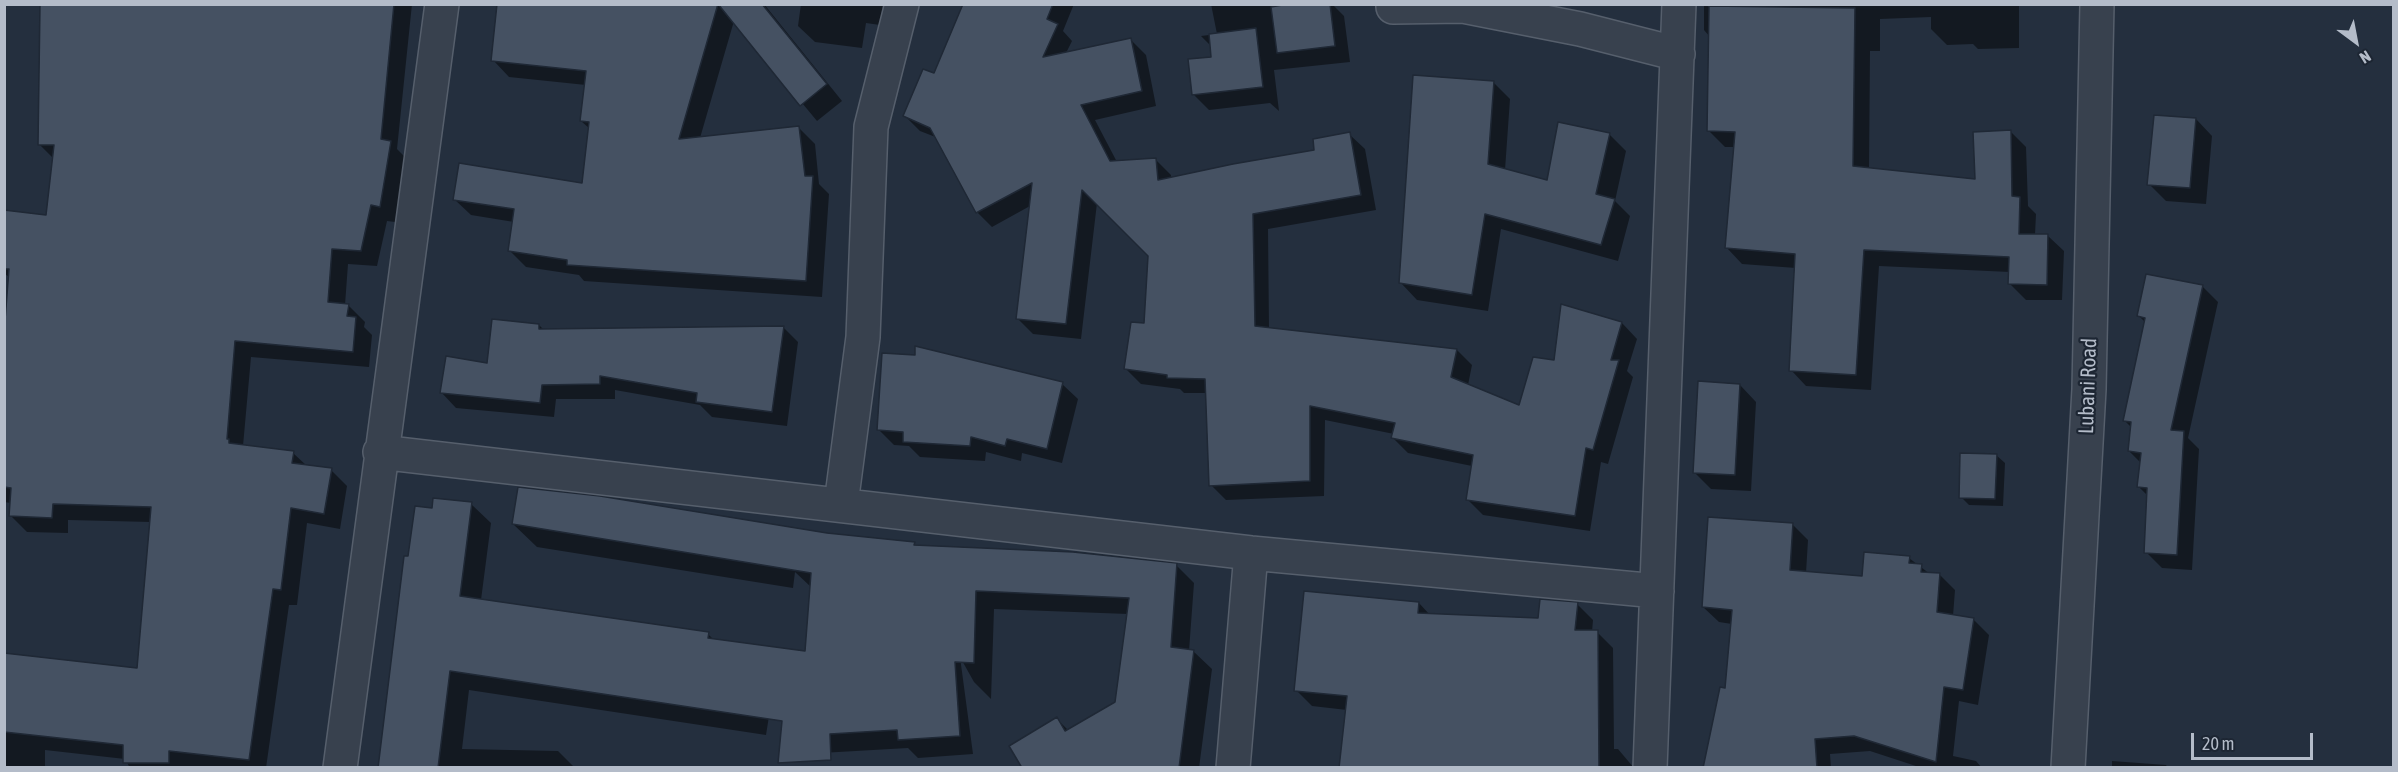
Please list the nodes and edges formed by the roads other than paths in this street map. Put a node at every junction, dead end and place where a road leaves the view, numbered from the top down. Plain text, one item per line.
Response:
1 (442, 4) edge
2 (902, 4) edge
3 (1679, 4) edge
4 (2097, 4) edge
5 (1393, 7) dead end
6 (1678, 54) junction
7 (381, 452) junction
8 (841, 504) junction
9 (1251, 554) junction
10 (1657, 591) junction
11 (340, 768) edge
12 (1233, 768) edge
13 (1650, 768) edge
14 (2068, 768) edge

1 - 7 street
2 - 8 street
3 - 6 street
4 - 14 street, Lubani Road
5 - 6 street
6 - 10 street
7 - 8 street
7 - 11 street
8 - 9 street
9 - 10 street
9 - 12 street
10 - 13 street

